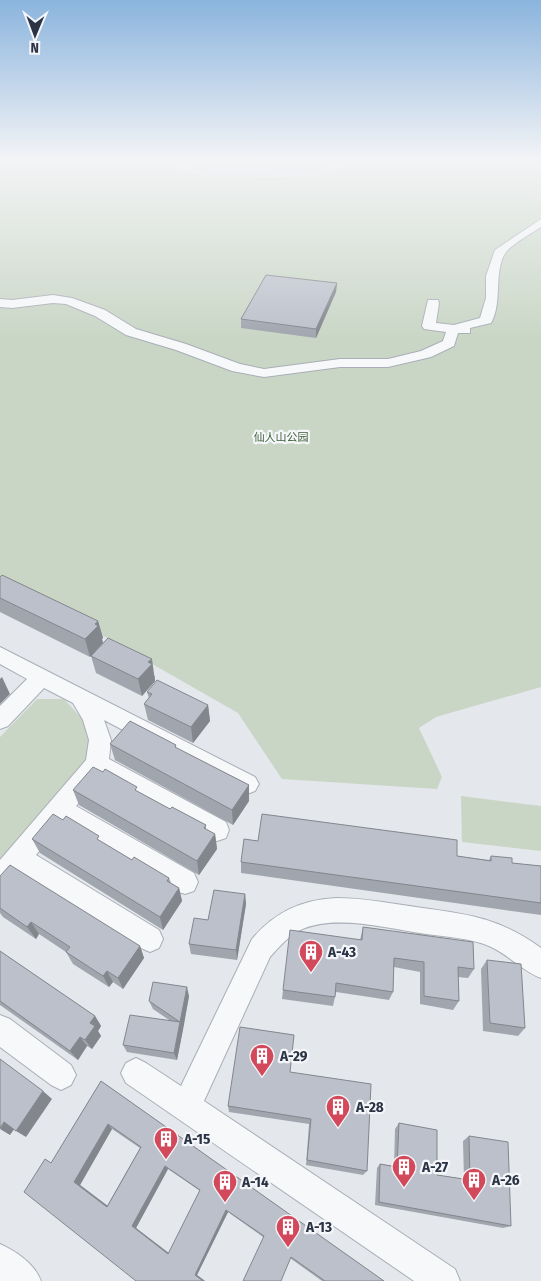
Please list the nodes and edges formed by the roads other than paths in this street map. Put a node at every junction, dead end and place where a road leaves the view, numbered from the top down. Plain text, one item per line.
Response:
1 (541, 222) edge
2 (0, 303) edge
3 (433, 303) dead end
4 (454, 329) junction
5 (477, 331) dead end
6 (1, 656) edge
7 (42, 677) junction
8 (80, 696) junction
9 (0, 720) edge
10 (97, 764) junction
11 (248, 784) edge
12 (59, 809) junction
13 (217, 830) dead end
14 (18, 857) junction
15 (0, 879) edge
16 (185, 882) dead end
17 (150, 940) dead end
18 (541, 965) edge
19 (0, 1029) edge
20 (136, 1072) dead end
21 (61, 1075) dead end
22 (186, 1107) junction
23 (0, 1261) edge
24 (24, 1281) edge
25 (443, 1281) edge

1 - 4 street
2 - 4 street
3 - 4 street
4 - 5 street
6 - 7 street
7 - 8 street
7 - 9 street
8 - 10 street
8 - 11 street
10 - 12 street
10 - 13 street
12 - 14 street
12 - 16 street
14 - 15 street
14 - 17 street
18 - 22 street
19 - 21 street
20 - 22 street
22 - 25 street
23 - 24 street

